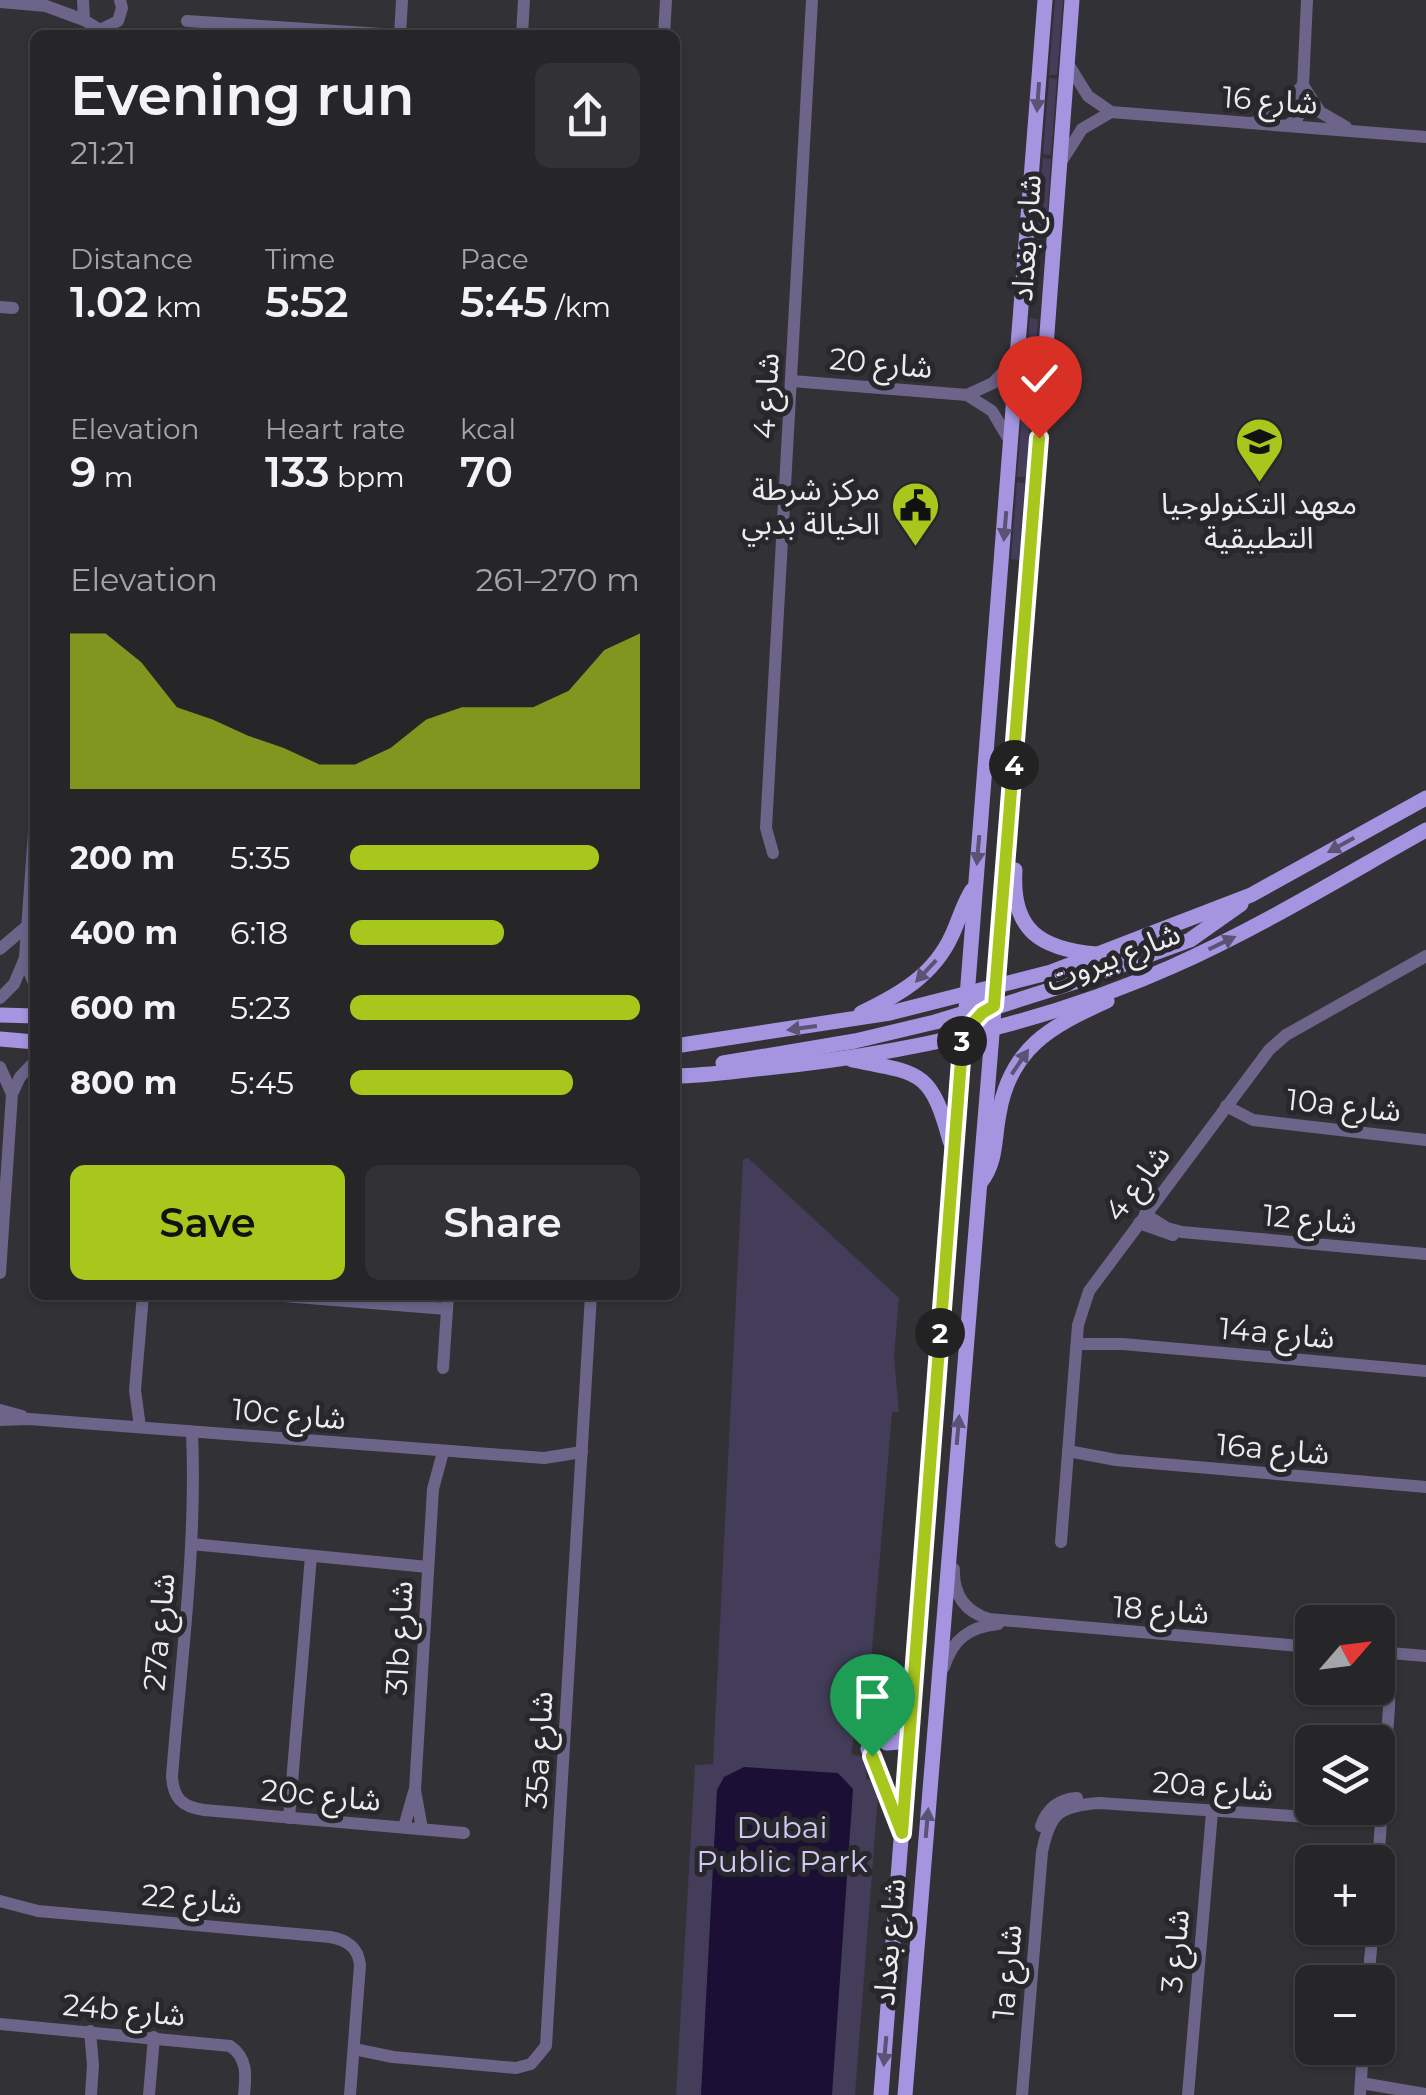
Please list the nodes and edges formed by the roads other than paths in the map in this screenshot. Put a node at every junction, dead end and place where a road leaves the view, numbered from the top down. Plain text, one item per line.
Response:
1 (69, 0) edge
2 (83, 0) edge
3 (120, 0) edge
4 (402, 0) edge
5 (524, 0) edge
6 (666, 0) edge
7 (812, 0) edge
8 (1045, 0) edge
9 (1072, 0) edge
10 (1306, 0) edge
11 (0, 2) edge
12 (46, 6) junction
13 (188, 21) dead end
14 (88, 26) edge
15 (112, 30) edge
16 (261, 30) edge
17 (399, 30) edge
18 (522, 30) edge
19 (664, 30) edge
20 (1068, 64) junction
21 (1303, 84) junction
22 (1111, 112) junction
23 (1249, 123) junction
24 (1287, 126) junction
25 (1356, 132) junction
26 (1426, 138) edge
27 (1060, 164) junction
28 (1018, 357) junction
29 (792, 381) junction
30 (967, 395) junction
31 (1011, 444) junction
32 (1020, 692) junction
33 (1426, 798) edge
34 (1426, 830) edge
35 (773, 853) dead end
36 (975, 887) junction
37 (1251, 895) junction
38 (30, 901) edge
39 (27, 926) junction
40 (0, 949) edge
41 (1100, 955) junction
42 (1426, 956) edge
43 (25, 958) junction
44 (30, 972) edge
45 (1134, 982) junction
46 (996, 988) junction
47 (966, 996) junction
48 (0, 998) edge
49 (994, 1006) junction
50 (964, 1014) junction
51 (0, 1015) edge
52 (30, 1016) edge
53 (839, 1023) junction
54 (992, 1028) junction
55 (963, 1034) junction
56 (0, 1039) edge
57 (30, 1042) edge
58 (680, 1045) edge
59 (843, 1058) junction
60 (30, 1066) edge
61 (0, 1067) edge
62 (681, 1076) edge
63 (12, 1094) junction
64 (1223, 1111) junction
65 (1422, 1138) edge
66 (953, 1152) junction
67 (978, 1185) junction
68 (1142, 1218) junction
69 (1426, 1254) edge
70 (0, 1273) edge
71 (143, 1300) edge
72 (397, 1300) edge
73 (591, 1300) edge
74 (448, 1302) edge
75 (1077, 1340) junction
76 (443, 1368) dead end
77 (1426, 1371) edge
78 (135, 1390) junction
79 (0, 1410) edge
80 (29, 1419) junction
81 (0, 1420) edge
82 (124, 1426) junction
83 (140, 1427) junction
84 (192, 1432) junction
85 (207, 1433) junction
86 (425, 1450) junction
87 (442, 1452) junction
88 (582, 1452) junction
89 (1068, 1455) junction
90 (544, 1458) junction
91 (196, 1467) junction
92 (581, 1469) junction
93 (1426, 1488) edge
94 (433, 1489) junction
95 (953, 1492) junction
96 (1061, 1542) dead end
97 (191, 1544) junction
98 (311, 1556) junction
99 (428, 1567) junction
100 (1005, 1623) junction
101 (1295, 1646) edge
102 (1395, 1653) edge
103 (1426, 1656) edge
104 (938, 1686) junction
105 (911, 1720) junction
106 (881, 1730) dead end
107 (868, 1749) dead end
108 (415, 1790) junction
109 (178, 1800) joint
110 (1212, 1812) junction
111 (1295, 1816) edge
112 (289, 1818) junction
113 (404, 1827) junction
114 (422, 1829) junction
115 (464, 1833) dead end
116 (902, 1833) junction
117 (1042, 1852) joint
118 (0, 1898) edge
119 (0, 2024) edge
120 (96, 2031) junction
121 (154, 2037) junction
122 (354, 2055) junction
123 (1362, 2065) edge
124 (1360, 2090) edge
125 (1423, 2094) edge
126 (91, 2095) edge
127 (149, 2095) edge
128 (244, 2095) edge
129 (350, 2095) edge
130 (880, 2095) edge
131 (905, 2095) edge
132 (1022, 2095) edge
133 (1188, 2095) edge

1 - 12 street
2 - 14 street
3 - 15 street
4 - 17 street
5 - 18 street
6 - 19 street
7 - 29 street, شارع 4
8 -> 28 main road, شارع بغداد
9 - 20 main road, شارع بغداد
10 - 21 street
11 - 12 street
12 - 14 street
13 - 16 street
20 - 22 street
20 - 27 main road, شارع بغداد
21 - 23 street
21 - 24 street
21 - 25 street
22 - 23 street, شارع 16
22 - 27 street
23 - 24 street, شارع 16
24 - 25 street, شارع 16
25 - 26 street, شارع 16
27 - 32 main road, شارع بغداد
28 - 30 street, شارع 20
28 - 31 main road, شارع بغداد
29 - 30 street, شارع 20
29 - 35 street, شارع 4
30 - 31 street, شارع 20
31 -> 36 main road, شارع بغداد
32 - 41 main road
32 - 46 main road, شارع بغداد
33 -> 37 main road, شارع بيروت
45 -> 34 main road, شارع بيروت
36 - 47 main road, شارع بغداد
36 -> 53 main road
37 - 41 main road, شارع بيروت
37 - 49 main road
38 - 39 street
39 - 40 street
39 - 43 street
41 - 46 main road, شارع بيروت
42 - 64 street, شارع 4
43 - 44 street
43 - 48 street
45 - 54 main road, شارع بيروت
67 -> 45 main road
46 - 47 main road, شارع بيروت
46 - 49 main road, شارع بغداد
46 - 50 main road
47 - 50 main road, شارع بغداد
47 - 53 main road, شارع بيروت
49 - 54 main road, شارع بغداد
49 - 55 main road
50 - 55 main road, شارع بغداد
50 - 62 main road
51 - 52 main road
53 -> 58 main road, شارع بيروت
54 - 55 main road, شارع بيروت
54 - 67 main road, شارع بغداد
55 - 59 main road, شارع بيروت
55 - 66 main road, شارع بغداد
56 - 57 main road
59 - 62 main road, شارع بيروت
59 - 66 main road
60 - 63 street
61 - 63 street
63 - 70 street
64 - 65 street, 10a شارع
64 - 68 street, شارع 4
66 - 105 main road, شارع بغداد
95 -> 67 main road, شارع بغداد
68 - 69 street, شارع 12
68 - 75 street, شارع 4
71 - 78 street
72 - 74 street
73 - 88 street, 35a شارع
74 - 76 street
75 - 77 street, 14a شارع
75 - 89 street, شارع 4
78 - 82 street
78 - 83 street
79 - 80 street, 10c شارع
80 - 81 street, 10c شارع
80 - 82 street, 10c شارع
82 - 83 street, 10c شارع
83 - 84 street, 10c شارع
84 - 85 street, 10c شارع
84 - 91 street, 27a شارع
85 - 86 street, 10c شارع
85 - 91 street, 27a شارع
86 - 87 street, 10c شارع
86 - 94 street, 31b شارع
87 - 90 street, 10c شارع
87 - 94 street, 31b شارع
88 - 90 street, 10c شارع
88 - 92 street, 35a شارع
89 - 93 street, 16a شارع
89 - 96 street, شارع 4
90 - 92 street, 10c شارع
91 - 97 street, 27a شارع
92 - 122 street, 35a شارع
94 - 99 street, 31b شارع
95 - 100 street, شارع 18
95 - 104 main road, شارع بغداد
97 - 98 street
97 - 109 street, 27a شارع
98 - 99 street
98 - 112 street
99 - 108 street, 31b شارع
100 - 101 street, شارع 18
100 - 104 street, شارع 18
102 - 103 street
131 -> 104 main road, شارع بغداد
105 - 106 main road
105 - 116 main road, شارع بغداد
107 - 116 main road
108 - 113 street, 31b شارع
108 - 114 street, 31b شارع
109 - 112 street, 20c شارع
110 - 111 street, 20a شارع
110 - 117 street, 20a شارع
110 - 133 street, شارع 3
112 - 113 street, 20c شارع
113 - 114 street, 20c شارع
114 - 115 street, 20c شارع
116 -> 130 main road, شارع بغداد
117 - 132 street, 1a شارع
118 - 122 street, شارع 22
119 - 120 street, 24b شارع
120 - 121 street, 24b شارع
120 - 126 street
121 - 127 street
121 - 128 street, 24b شارع
122 - 129 street
123 - 124 street
124 - 125 street

